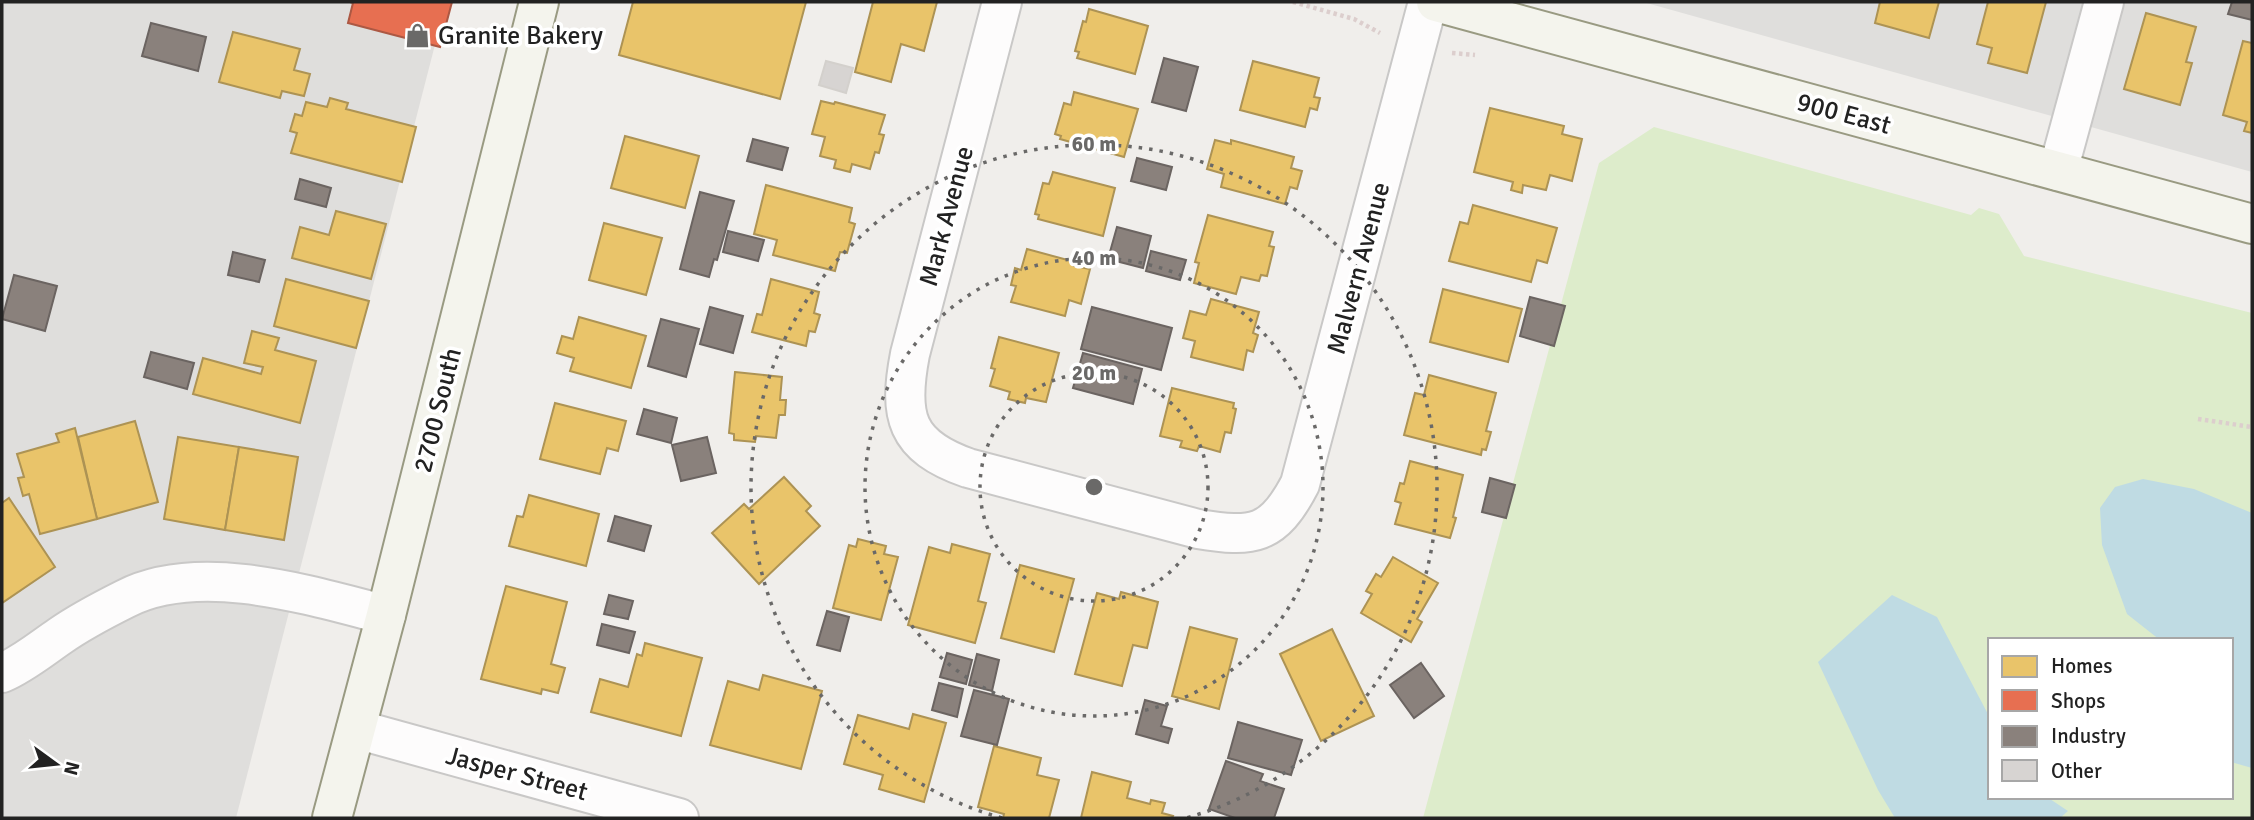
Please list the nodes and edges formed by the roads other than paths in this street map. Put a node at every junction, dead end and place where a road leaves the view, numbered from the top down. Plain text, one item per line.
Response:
1 (539, 2) edge
2 (1002, 2) edge
3 (1428, 2) edge
4 (1436, 2) edge
5 (2104, 2) edge
6 (2058, 171) junction
7 (2252, 224) edge
8 (1269, 526) joint
9 (386, 615) junction
10 (2, 673) edge
11 (356, 729) junction
12 (332, 818) edge
13 (679, 818) edge

1 - 9 street, 2700 South
2 - 8 street, Mark Avenue
3 - 8 street, Malvern Avenue
4 - 6 street, 900 East
5 - 6 street
6 - 7 street, 900 East
9 - 10 street
9 - 11 street, 2700 South
11 - 12 street, 2700 South
11 - 13 street, Jasper Street

